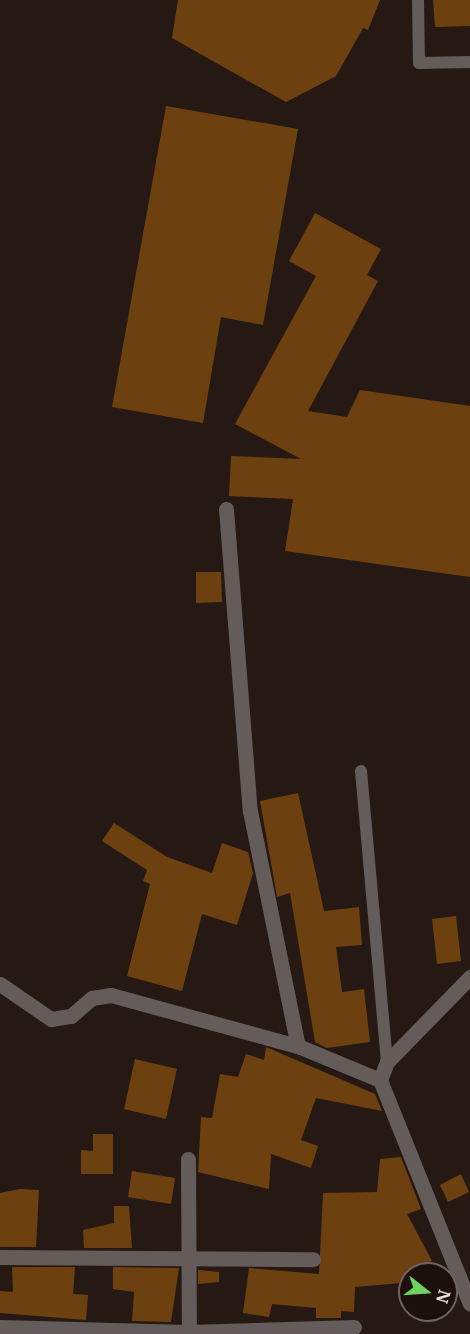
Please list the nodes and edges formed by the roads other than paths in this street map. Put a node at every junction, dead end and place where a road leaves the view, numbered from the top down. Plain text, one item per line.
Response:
1 (418, 0) edge
2 (470, 62) edge
3 (226, 510) dead end
4 (361, 771) dead end
5 (470, 977) edge
6 (0, 984) edge
7 (298, 1046) junction
8 (387, 1062) junction
9 (380, 1080) junction
10 (189, 1159) dead end
11 (0, 1257) edge
12 (189, 1257) junction
13 (313, 1259) dead end
14 (470, 1304) edge
15 (0, 1327) edge
16 (354, 1327) dead end
17 (189, 1333) edge

1 - 2 lane
3 - 7 street
4 - 8 lane
5 - 8 street
6 - 7 street
7 - 9 street
8 - 9 street
9 - 14 street
10 - 12 street
11 - 12 street
12 - 13 street
12 - 17 street
15 - 17 street
16 - 17 street

